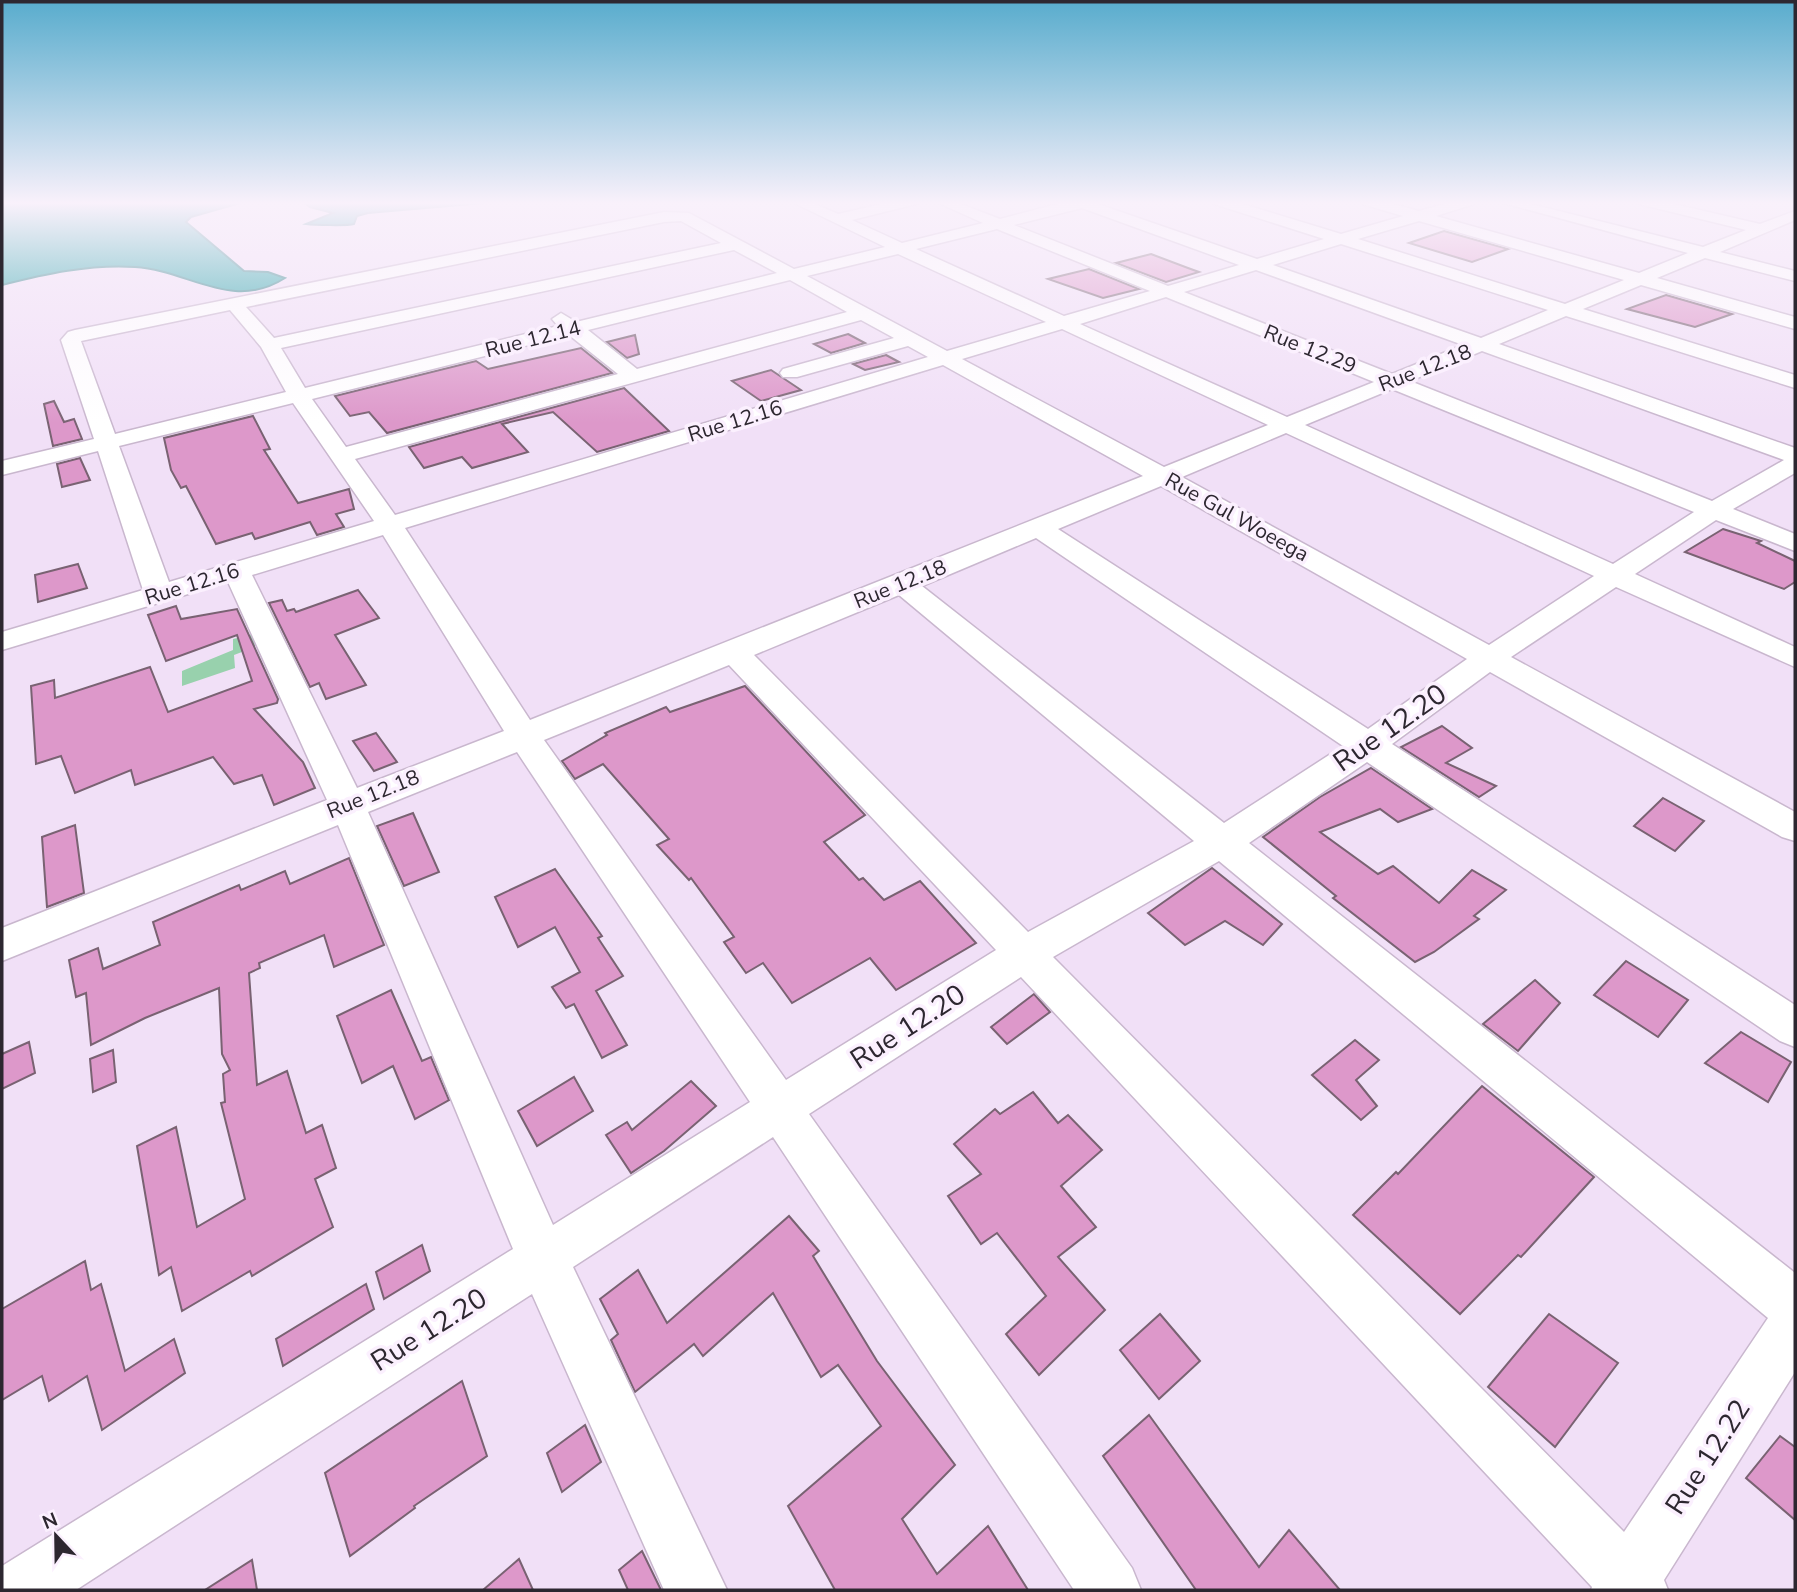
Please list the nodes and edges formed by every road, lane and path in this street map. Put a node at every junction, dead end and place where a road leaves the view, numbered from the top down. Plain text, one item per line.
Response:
1 (384, 275) edge
2 (506, 275) edge
3 (593, 275) edge
4 (962, 275) edge
5 (1128, 275) edge
6 (1216, 275) edge
7 (1287, 275) edge
8 (1456, 275) edge
9 (1626, 275) edge
10 (1648, 275) edge
11 (792, 276) joint
12 (1639, 279) junction
13 (525, 290) junction
14 (1165, 290) junction
15 (235, 305) junction
16 (1569, 311) junction
17 (862, 314) junction
18 (1063, 322) junction
19 (1795, 323) edge
20 (573, 330) junction
21 (908, 340) junction
22 (269, 345) junction
23 (1486, 345) junction
24 (942, 359) junction
25 (790, 373) dead end
26 (634, 376) junction
27 (1390, 381) junction
28 (1795, 382) edge
29 (299, 396) junction
30 (1284, 425) junction
31 (108, 442) junction
32 (342, 455) junction
33 (1795, 456) edge
34 (1795, 463) edge
35 (2, 468) edge
36 (1162, 476) junction
37 (1714, 510) junction
38 (389, 524) junction
39 (1039, 528) junction
40 (1795, 543) edge
41 (237, 571) junction
42 (1618, 576) junction
43 (902, 584) junction
44 (159, 594) junction
45 (2, 641) edge
46 (734, 652) junction
47 (1489, 658) junction
48 (1795, 659) edge
49 (523, 734) junction
50 (1367, 746) junction
51 (347, 804) junction
52 (1795, 828) edge
53 (1223, 842) junction
54 (2, 944) edge
55 (1023, 954) junction
56 (1795, 1028) edge
57 (780, 1109) junction
58 (542, 1259) junction
59 (1795, 1306) edge
60 (1795, 1324) edge
61 (1629, 1587) edge
62 (20, 1590) edge
63 (696, 1590) edge
64 (1110, 1590) edge

1 - 15 street
2 - 13 street
3 - 13 street
4 - 18 street
5 - 14 street, Rue 12.29
6 - 14 street, Rue 12.16
7 - 23 street
8 - 16 street
9 - 12 street
10 - 12 street, Rue 12.18
11 - 17 street, Rue Gul Woeega
11 - 20 street, Rue 12.14
12 - 16 street, Rue 12.18
12 - 19 street
13 - 20 street
13 - 22 street
14 - 18 street, Rue 12.16
14 - 27 street, Rue 12.29
15 - 22 street
15 - 31 street
16 - 23 street, Rue 12.18
16 - 28 street
17 - 21 street, Rue Gul Woeega
17 - 26 street
18 - 24 street, Rue 12.16
18 - 30 street
20 - 26 street
20 - 29 street, Rue 12.14
21 - 24 street, Rue Gul Woeega
21 - 25 street
22 - 29 street
23 - 27 street, Rue 12.18
23 - 33 street
24 - 36 street, Rue Gul Woeega
24 - 38 street, Rue 12.16
26 - 32 street
27 - 30 street, Rue 12.18
27 - 37 street, Rue 12.29
29 - 31 street, Rue 12.14
29 - 32 street
30 - 36 street, Rue 12.18
30 - 42 street
31 - 35 street, Rue 12.14
31 - 44 street
32 - 38 street
34 - 37 street, Rue 12.20
36 - 39 street, Rue 12.18
36 - 47 street, Rue Gul Woeega
37 - 40 street, Rue 12.29
37 - 42 street, Rue 12.20
38 - 41 street, Rue 12.16
38 - 49 street
39 - 43 street, Rue 12.18
39 - 50 street
41 - 44 street, Rue 12.16
41 - 51 street
42 - 47 street, Rue 12.20
42 - 48 street
43 - 46 street, Rue 12.18
43 - 53 street
44 - 45 street, Rue 12.16
46 - 49 street, Rue 12.18
46 - 55 street
47 - 50 street, Rue 12.20
47 - 52 street, Rue Gul Woeega
49 - 51 street, Rue 12.18
49 - 57 street
50 - 53 street, Rue 12.20
50 - 56 street
51 - 54 street, Rue 12.18
51 - 58 street
53 - 55 street, Rue 12.20
53 - 59 street
55 - 57 street, Rue 12.20
55 - 61 street
57 - 58 street, Rue 12.20
57 - 64 street
58 - 62 street, Rue 12.20
58 - 63 street
60 - 61 street, Rue 12.22

